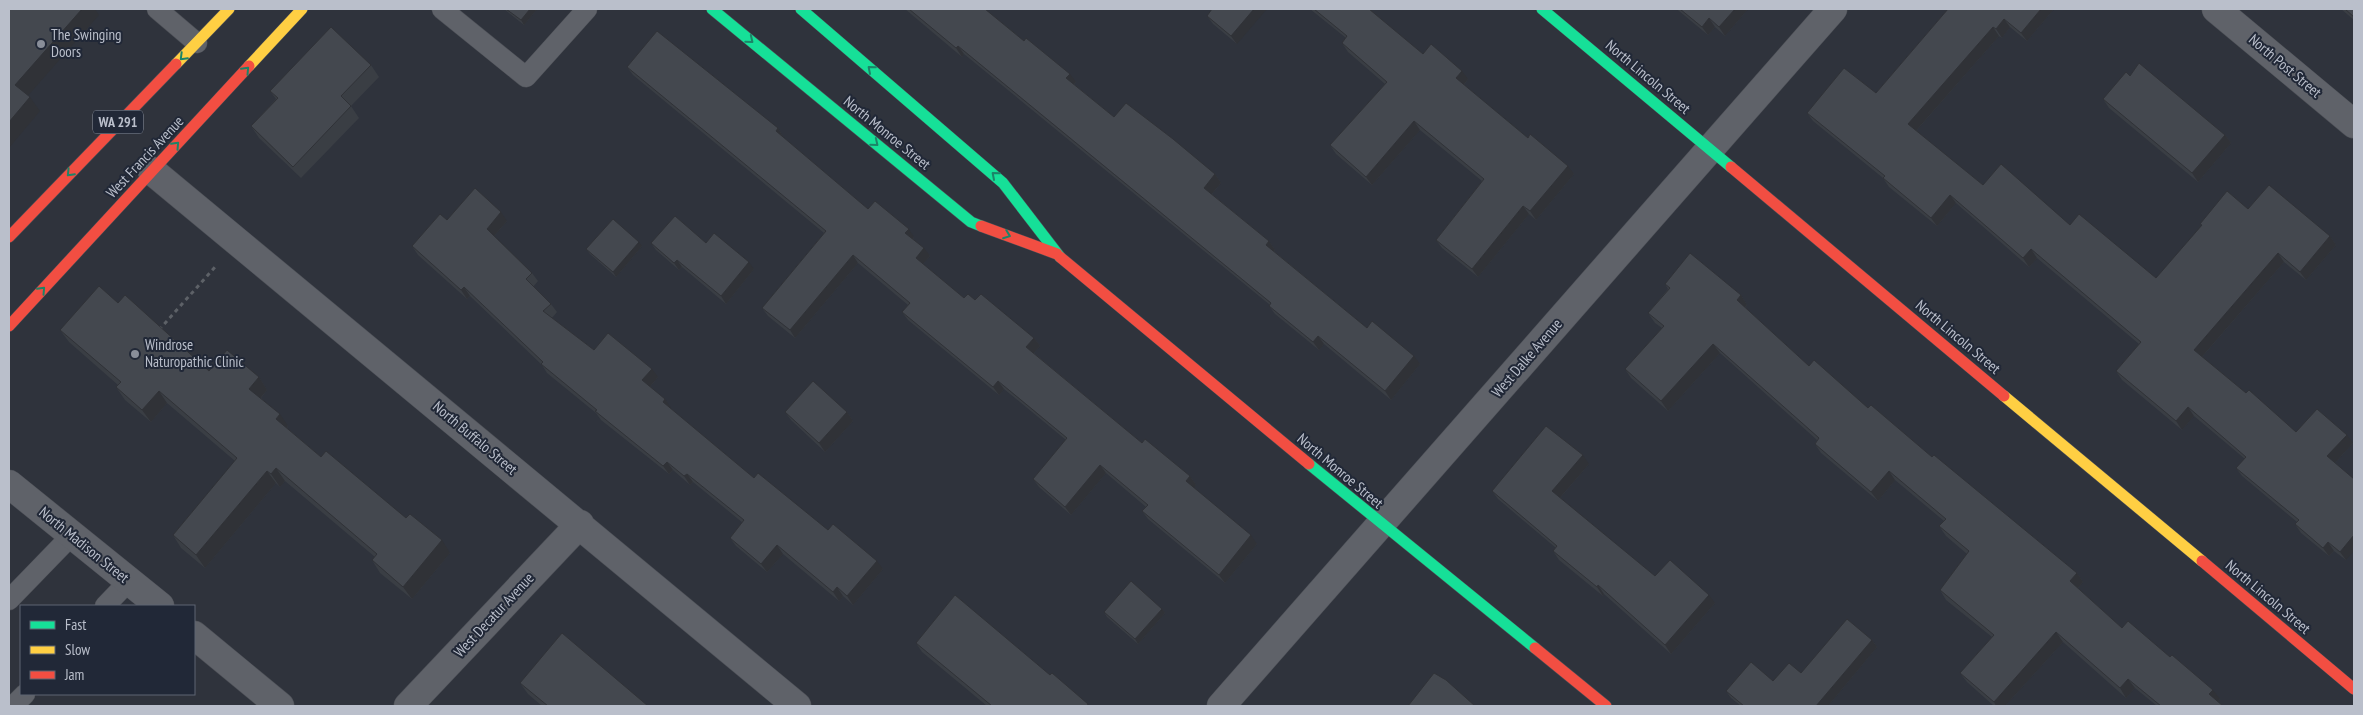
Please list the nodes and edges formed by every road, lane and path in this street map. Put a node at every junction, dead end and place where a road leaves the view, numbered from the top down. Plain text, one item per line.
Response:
1 (156, 9) edge
2 (229, 9) edge
3 (302, 9) edge
4 (442, 9) edge
5 (587, 9) edge
6 (712, 9) edge
7 (802, 9) edge
8 (1542, 9) edge
9 (1833, 9) edge
10 (2216, 9) edge
11 (197, 43) junction
12 (2354, 124) edge
13 (1710, 148) junction
14 (152, 171) junction
15 (9, 237) edge
16 (1058, 254) junction
17 (215, 267) dead end
18 (9, 326) edge
19 (159, 330) edge
20 (9, 484) edge
21 (580, 524) junction
22 (1382, 525) junction
23 (72, 535) junction
24 (129, 581) junction
25 (9, 600) edge
26 (106, 605) edge
27 (159, 605) edge
28 (195, 636) edge
29 (2354, 689) edge
30 (24, 695) edge
31 (13, 706) edge
32 (280, 706) edge
33 (408, 706) edge
34 (797, 706) edge
35 (1221, 706) edge
36 (1606, 706) edge

1 - 11 lane
2 - 11 main road, WA 291
14 -> 3 main road, West Francis Avenue
4 - 5 lane
6 -> 16 main road, North Monroe Street
16 -> 7 main road, North Monroe Street
8 - 13 main road, North Lincoln Street
9 - 13 street, West Dalke Avenue
10 - 12 street, North Post Street
11 -> 15 main road, WA 291
13 - 22 street, West Dalke Avenue
13 - 29 main road, North Lincoln Street
18 -> 14 main road, West Francis Avenue
14 - 21 street, North Buffalo Street
16 - 22 main road, North Monroe Street
17 - 19 path
20 - 23 street, North Madison Street
21 - 33 street, West Decatur Avenue
21 - 34 street, North Buffalo Street
22 - 35 street, West Dalke Avenue
22 - 36 main road, North Monroe Street
23 - 24 street, North Madison Street
23 - 25 lane
24 - 26 lane
24 - 27 street, North Madison Street
28 - 32 street
30 - 31 lane

